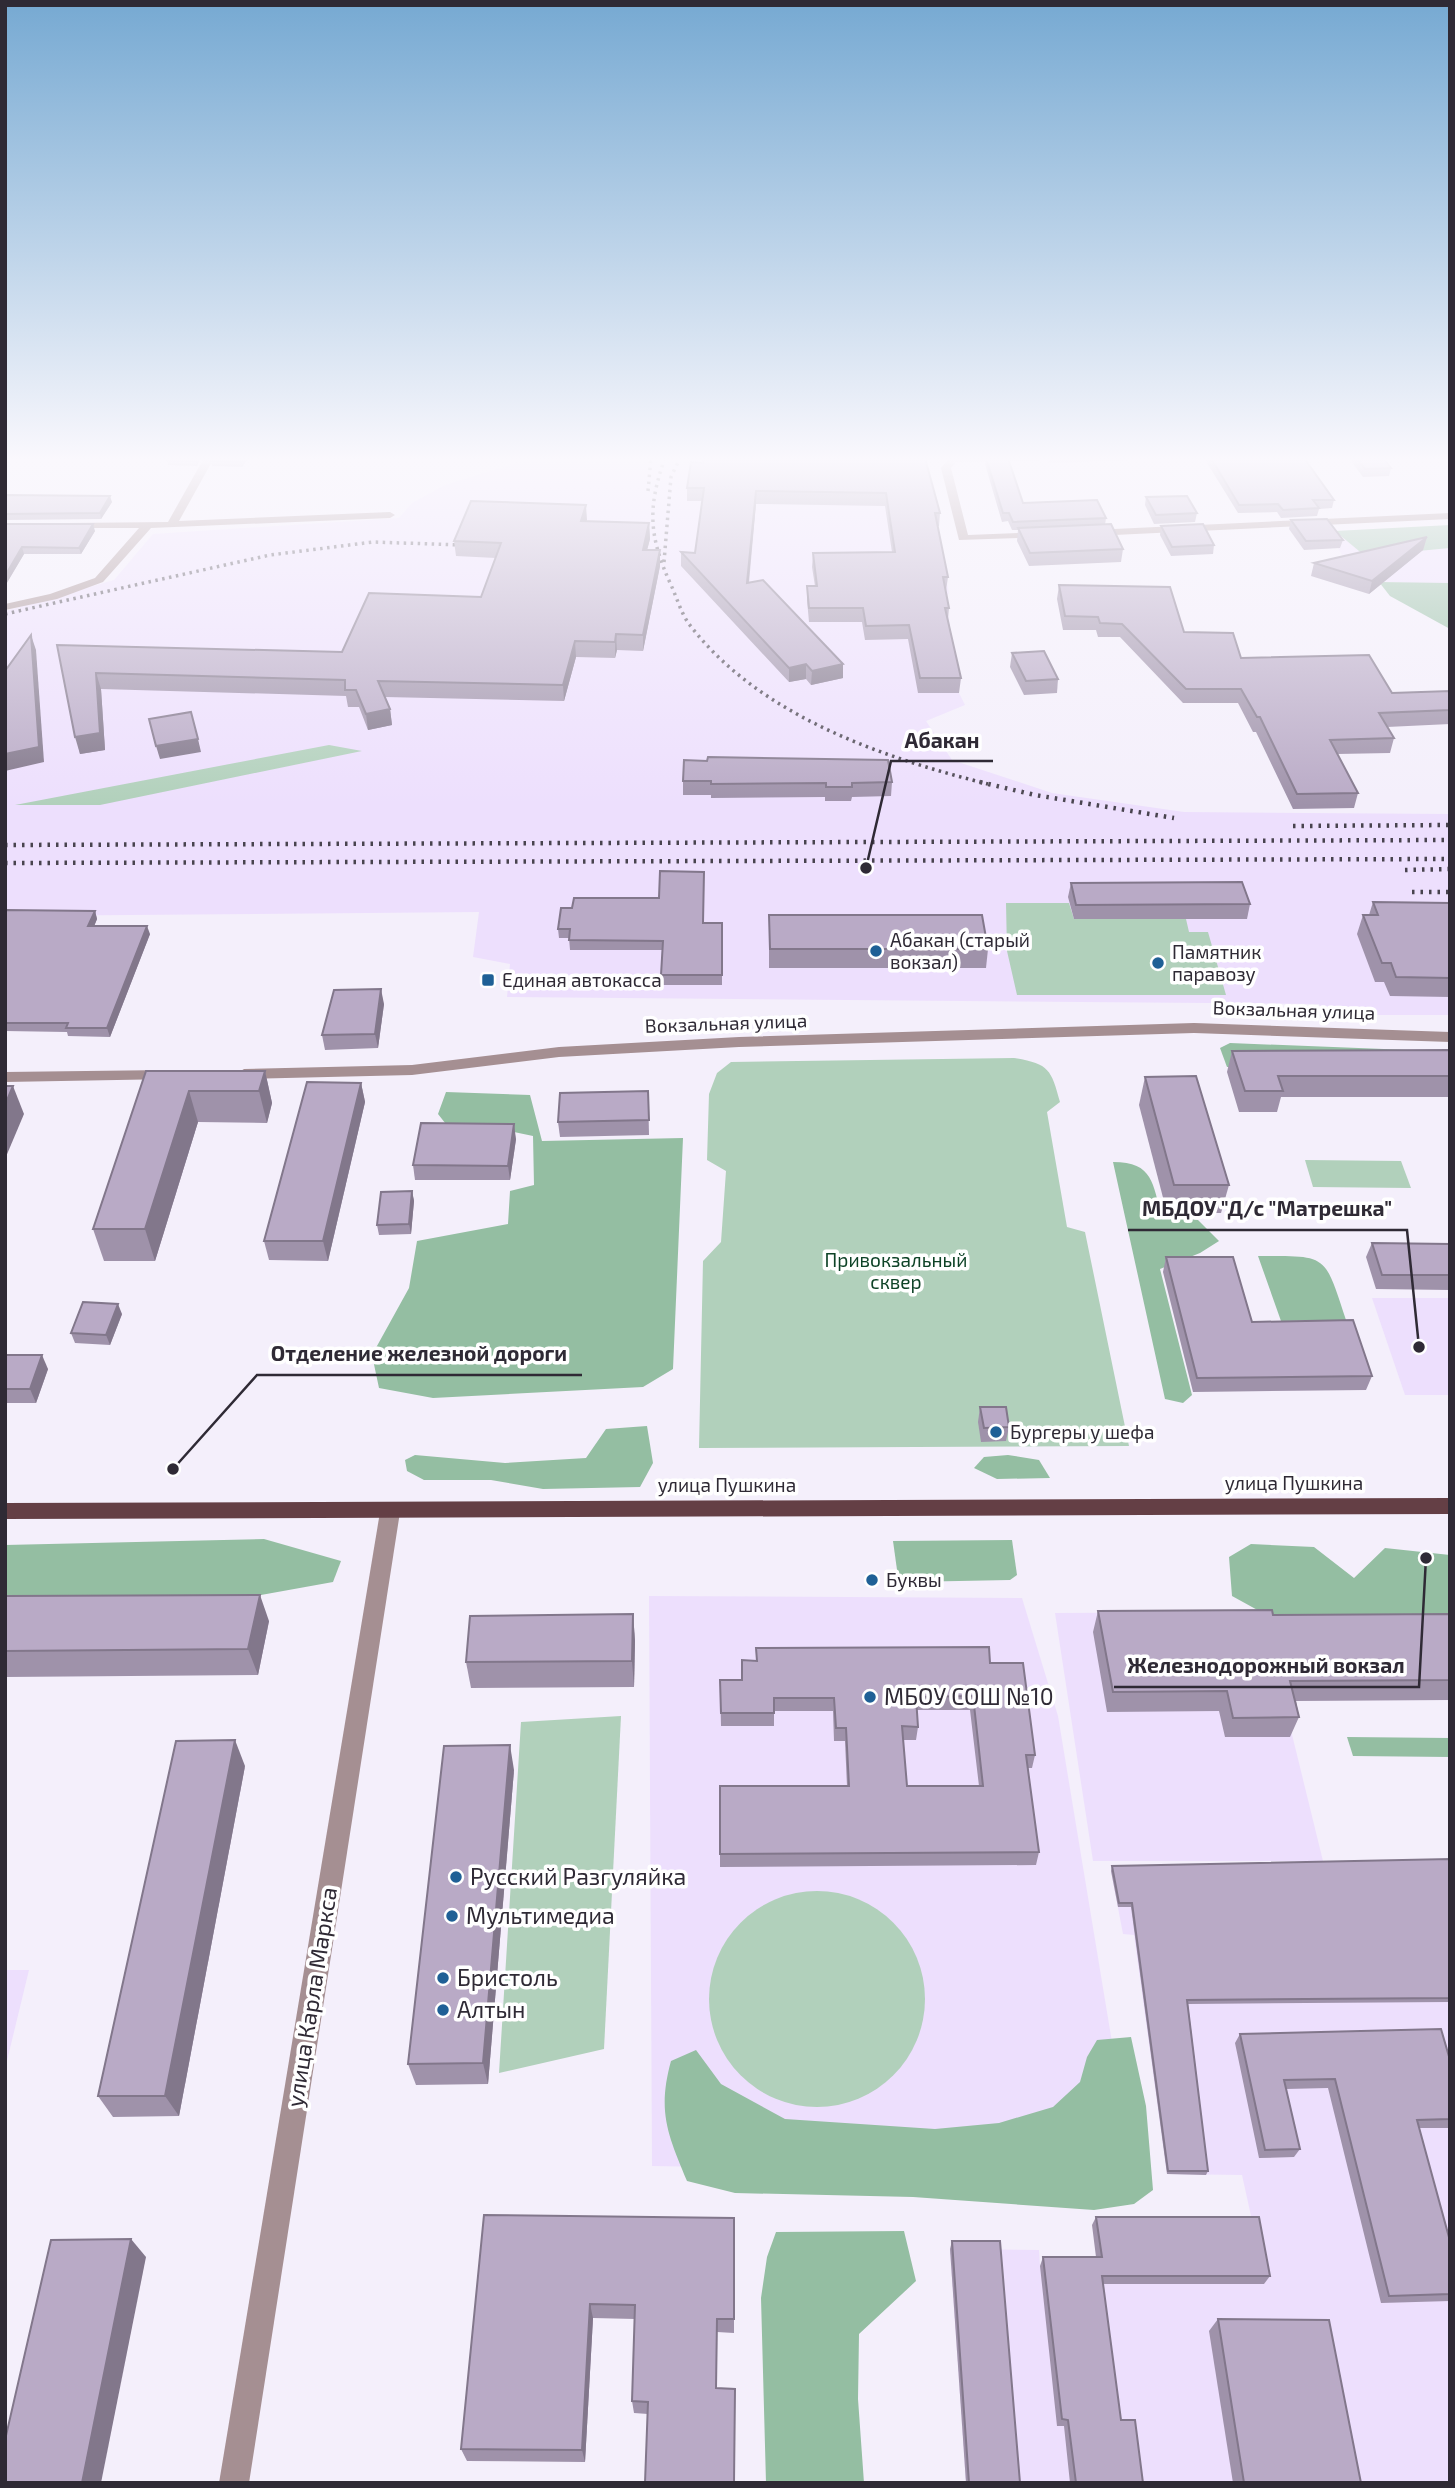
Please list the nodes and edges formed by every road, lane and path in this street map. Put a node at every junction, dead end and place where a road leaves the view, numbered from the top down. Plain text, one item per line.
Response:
1 (104, 574) edge
2 (5, 607) edge
3 (1450, 1037) edge
4 (231, 1074) edge
5 (189, 1075) edge
6 (5, 1077) edge
7 (1450, 1506) edge
8 (5, 1511) edge
9 (390, 1512) junction
10 (234, 2483) edge

1 - 2 street
3 - 4 street, Вокзальная улица
5 - 6 street
7 - 9 main road, улица Пушкина
8 - 9 main road, улица Пушкина
9 - 10 street, улица Карла Маркса

